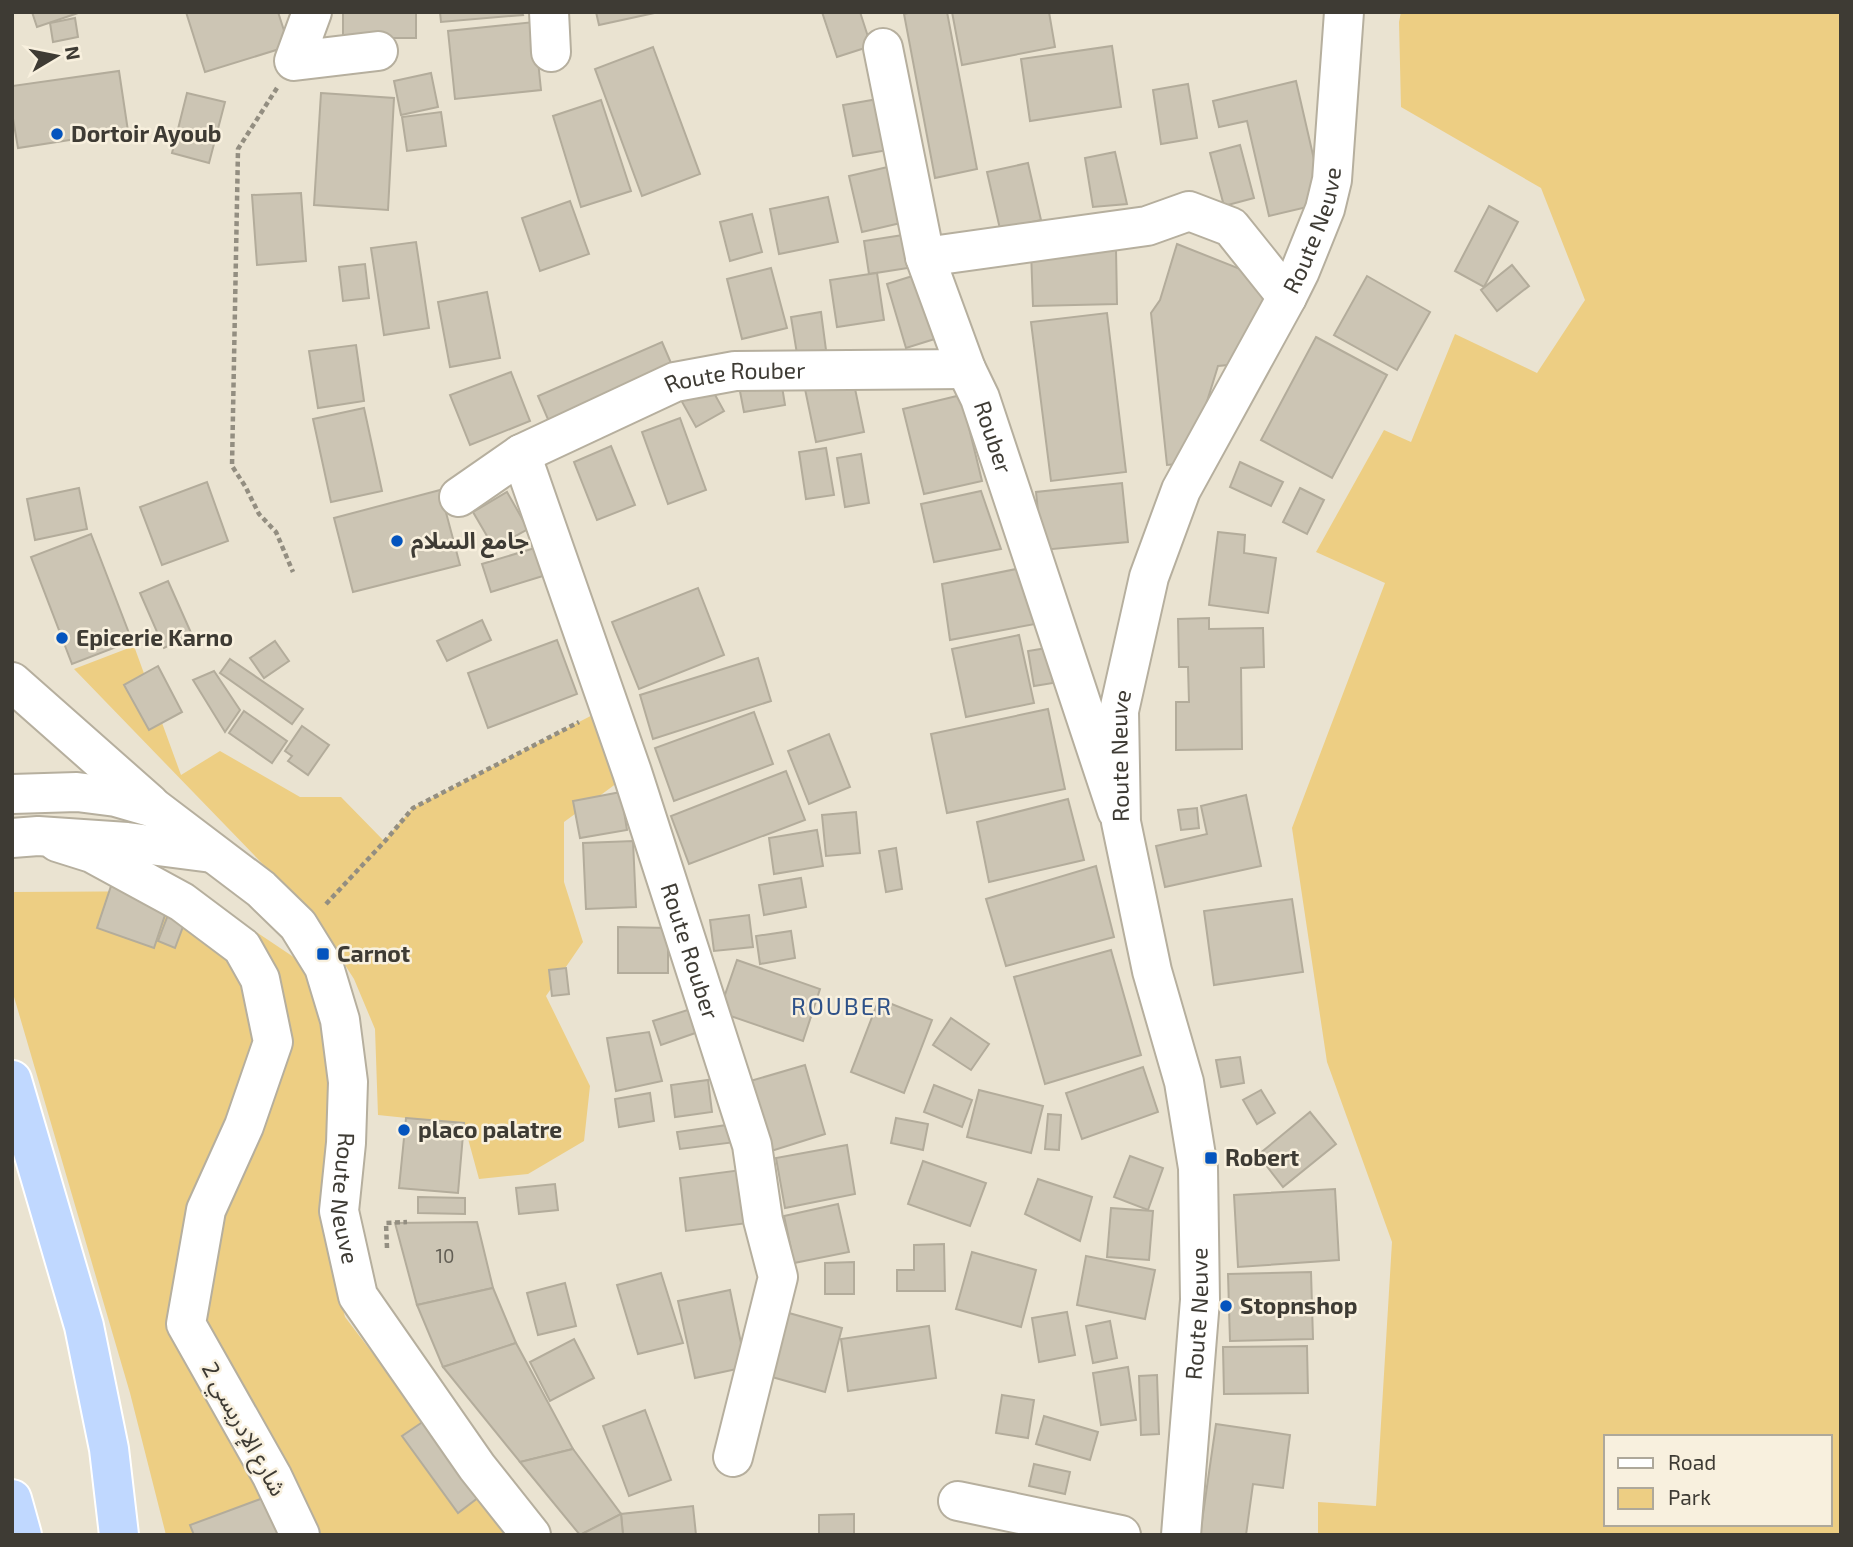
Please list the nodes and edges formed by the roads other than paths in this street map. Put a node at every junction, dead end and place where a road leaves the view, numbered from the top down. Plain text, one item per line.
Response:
1 (312, 12) edge
2 (549, 12) edge
3 (1344, 12) edge
4 (883, 48) dead end
5 (378, 51) dead end
6 (551, 52) dead end
7 (925, 257) junction
8 (1287, 297) junction
9 (966, 369) junction
10 (521, 454) junction
11 (459, 497) dead end
12 (12, 682) edge
13 (12, 794) edge
14 (154, 808) junction
15 (1121, 822) junction
16 (25, 837) edge
17 (214, 854) junction
18 (12, 1080) edge
19 (733, 1457) dead end
20 (12, 1499) edge
21 (958, 1501) dead end
22 (22, 1535) edge
23 (118, 1535) edge
24 (300, 1535) edge
25 (531, 1535) edge
26 (1121, 1535) edge
27 (1181, 1535) edge

1 - 5 street
2 - 6 street
3 - 8 street, Route Neuve
4 - 7 street, Rouber
7 - 8 street
7 - 9 street, Rouber
8 - 15 street, Route Neuve
9 - 10 street, Route Rouber
9 - 15 street, Rouber
10 - 11 street, Route Rouber
10 - 19 street, Route Rouber
12 - 14 street, Route Neuve
13 - 14 street
14 - 17 street, Route Neuve
15 - 27 street, Route Neuve
16 - 17 street
16 - 24 street, شارع الإدريسي 2
17 - 25 street, Route Neuve
18 - 23 highway
20 - 22 highway
21 - 26 street

